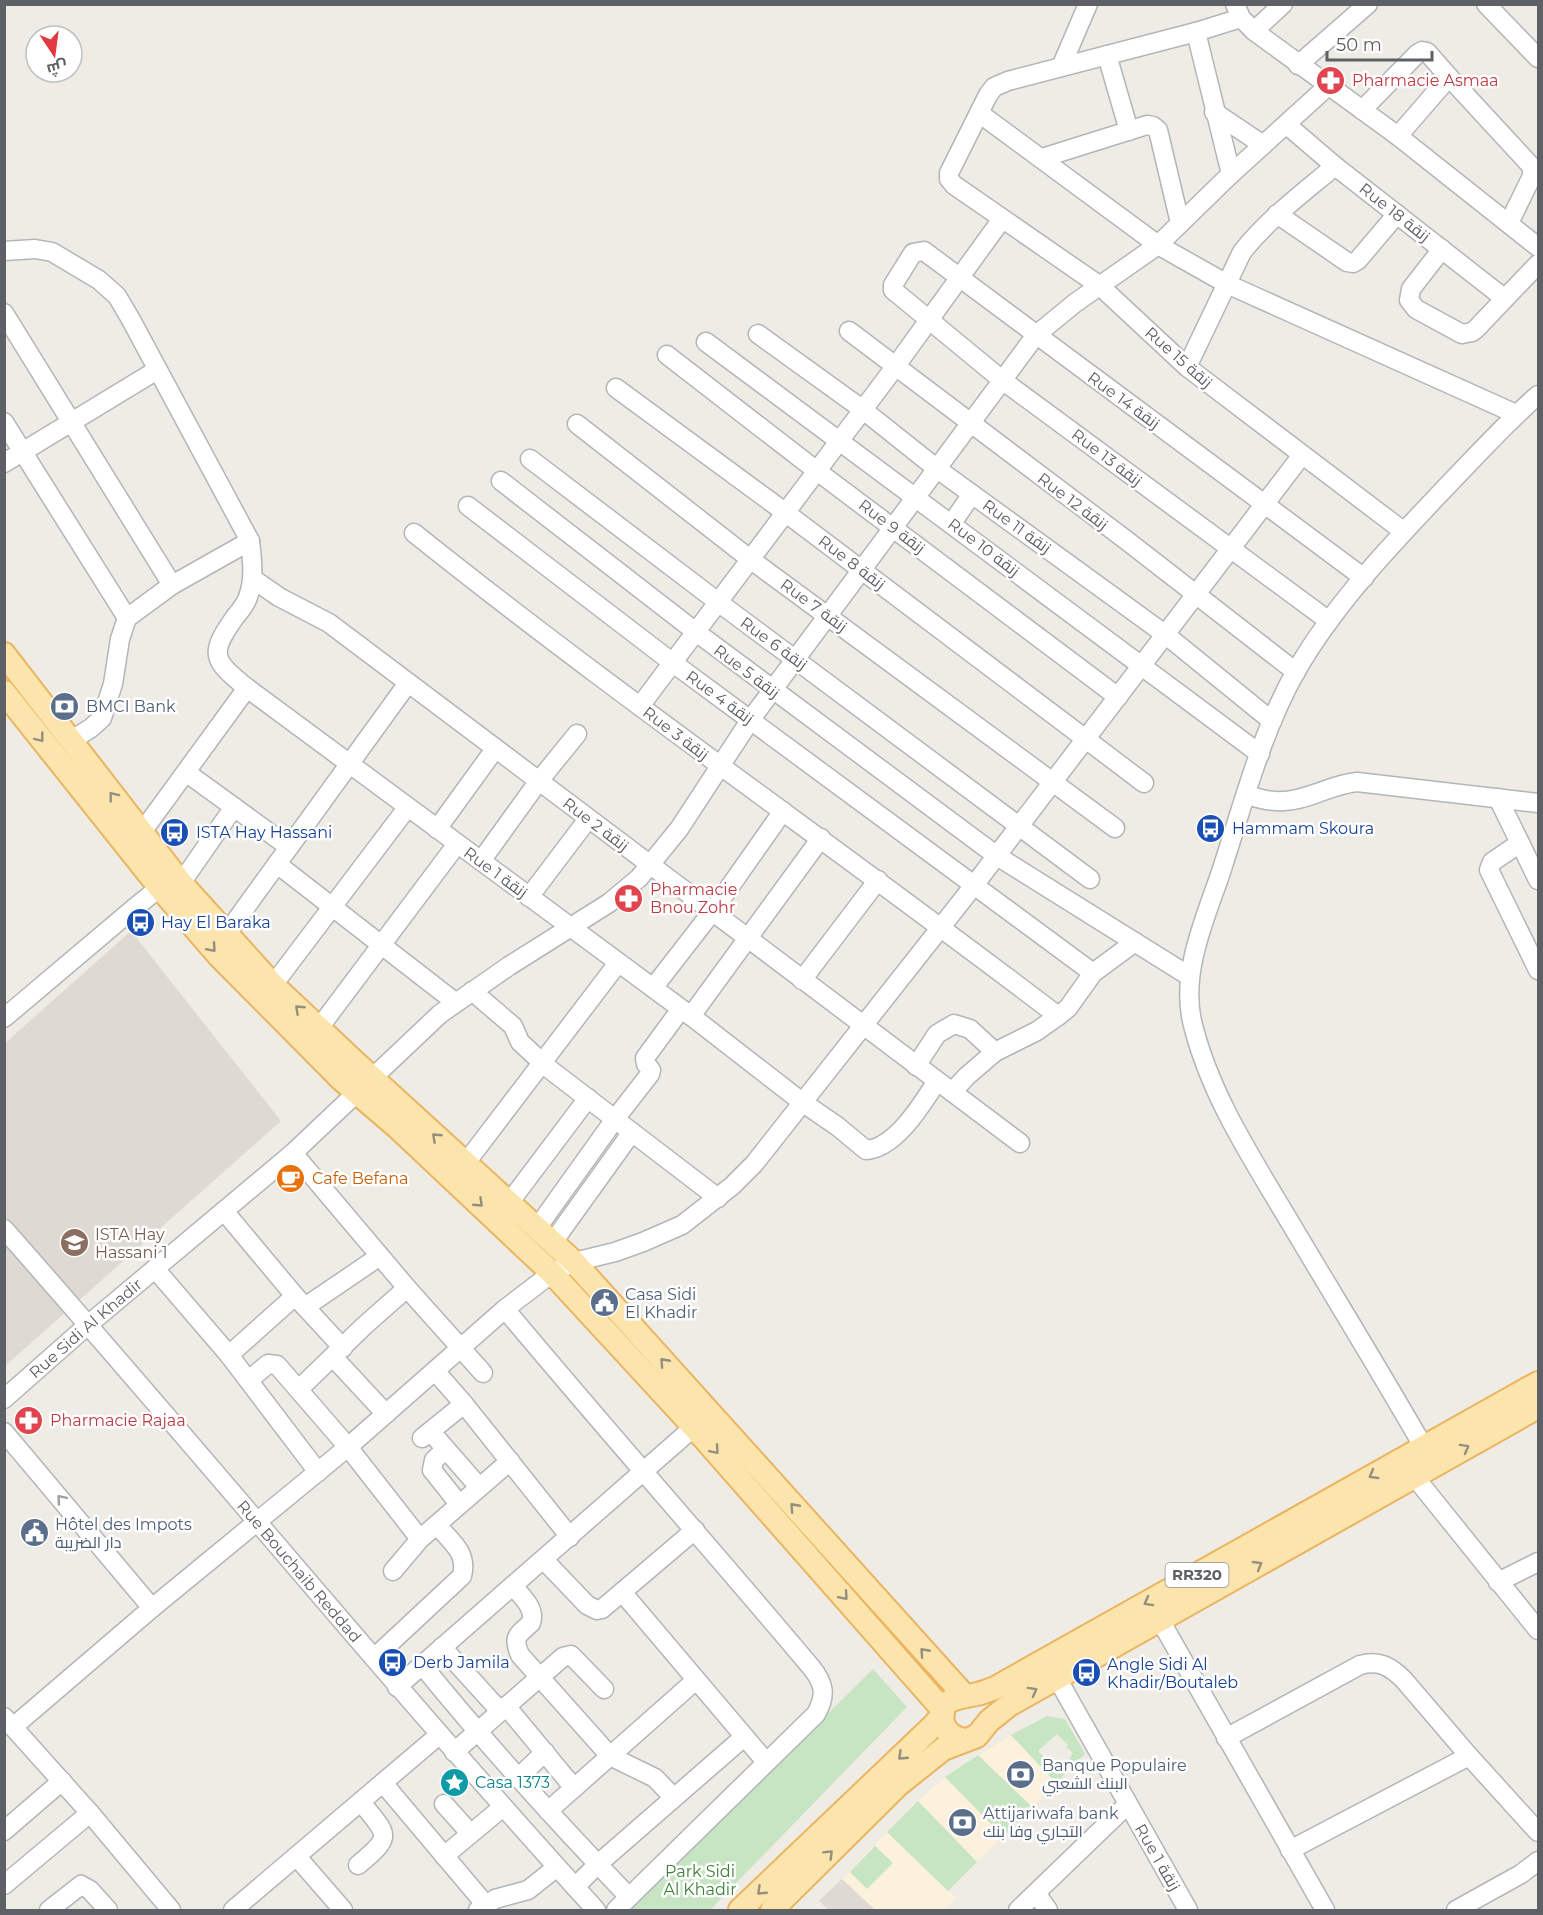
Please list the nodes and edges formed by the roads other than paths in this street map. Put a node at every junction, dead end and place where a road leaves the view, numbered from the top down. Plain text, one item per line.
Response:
1 (1088, 4) edge
2 (1283, 4) edge
3 (1368, 4) edge
4 (1497, 9) edge
5 (1243, 18) edge
6 (1196, 32) junction
7 (1107, 55) junction
8 (1539, 58) edge
9 (1298, 65) junction
10 (1061, 67) junction
11 (1449, 77) junction
12 (1328, 86) junction
13 (1362, 110) junction
14 (1214, 112) junction
15 (979, 113) junction
16 (1287, 125) junction
17 (1129, 131) junction
18 (1398, 136) junction
19 (1263, 145) junction
20 (1042, 158) junction
21 (1335, 166) junction
22 (1231, 174) junction
23 (1278, 214) junction
24 (1397, 214) junction
25 (1002, 219) junction
26 (1180, 223) junction
27 (1509, 224) junction
28 (1158, 245) junction
29 (1539, 247) edge
30 (1442, 249) junction
31 (4, 251) edge
32 (1539, 264) edge
33 (960, 279) junction
34 (1227, 284) junction
35 (893, 285) joint
36 (1100, 286) junction
37 (1504, 298) junction
38 (4, 313) edge
39 (929, 321) junction
40 (849, 331) dead end
41 (758, 334) dead end
42 (1036, 335) junction
43 (706, 342) dead end
44 (667, 355) dead end
45 (896, 367) junction
46 (1187, 367) junction
47 (158, 370) junction
48 (1002, 380) junction
49 (616, 388) dead end
50 (1539, 395) edge
51 (862, 410) junction
52 (1516, 414) junction
53 (4, 422) edge
54 (72, 422) junction
55 (970, 423) junction
56 (576, 424) dead end
57 (839, 440) junction
58 (23, 450) junction
59 (1302, 455) junction
60 (530, 459) dead end
61 (4, 463) edge
62 (936, 468) junction
63 (817, 471) junction
64 (501, 481) dead end
65 (972, 494) junction
66 (916, 497) junction
67 (1265, 504) junction
68 (468, 506) dead end
69 (786, 513) junction
70 (952, 523) junction
71 (894, 527) junction
72 (1403, 531) junction
73 (414, 533) dead end
74 (250, 541) junction
75 (1231, 549) junction
76 (750, 559) junction
77 (862, 571) junction
78 (1364, 578) junction
79 (253, 579) junction
80 (172, 585) junction
81 (1196, 595) junction
82 (718, 602) junction
83 (829, 616) junction
84 (127, 618) junction
85 (1329, 621) junction
86 (696, 632) junction
87 (1166, 635) junction
88 (4, 654) edge
89 (797, 659) junction
90 (673, 663) junction
91 (1142, 666) junction
92 (1296, 672) junction
93 (408, 683) junction
94 (247, 688) junction
95 (773, 690) junction
96 (6, 696) edge
97 (1118, 697) junction
98 (640, 706) junction
99 (751, 719) junction
100 (1272, 721) junction
101 (577, 734) dead end
102 (1085, 740) junction
103 (70, 741) junction
104 (495, 749) junction
105 (1260, 754) junction
106 (349, 765) junction
107 (719, 766) junction
108 (187, 773) junction
109 (1054, 781) junction
110 (538, 782) junction
111 (1144, 783) dead end
112 (1247, 795) junction
113 (1498, 798) junction
114 (1539, 803) edge
115 (234, 807) junction
116 (407, 808) junction
117 (783, 811) junction
118 (588, 819) junction
119 (1020, 826) junction
120 (1115, 828) dead end
121 (437, 829) junction
122 (142, 832) junction
123 (821, 838) junction
124 (1520, 843) junction
125 (457, 844) junction
126 (289, 847) junction
127 (997, 856) junction
128 (481, 861) junction
129 (277, 864) junction
130 (650, 865) junction
131 (1090, 879) dead end
132 (878, 880) junction
133 (1539, 880) edge
134 (172, 882) junction
135 (975, 884) junction
136 (529, 897) junction
137 (333, 908) junction
138 (712, 912) junction
139 (570, 927) junction
140 (942, 927) junction
141 (227, 933) junction
142 (748, 939) junction
143 (1135, 942) junction
144 (382, 945) junction
145 (618, 963) junction
146 (1539, 970) edge
147 (1093, 973) junction
148 (1189, 976) junction
149 (802, 980) junction
150 (273, 985) junction
151 (653, 988) junction
152 (472, 991) junction
153 (455, 1002) junction
154 (686, 1012) junction
155 (1058, 1016) junction
156 (4, 1018) edge
157 (862, 1026) junction
158 (319, 1028) junction
159 (995, 1052) junction
160 (543, 1062) junction
161 (916, 1066) junction
162 (937, 1081) junction
163 (365, 1086) junction
164 (952, 1092) junction
165 (588, 1098) junction
166 (802, 1102) junction
167 (615, 1119) junction
168 (632, 1132) junction
169 (1020, 1143) dead end
170 (294, 1153) junction
171 (465, 1164) junction
172 (718, 1198) junction
173 (509, 1203) junction
174 (224, 1211) junction
175 (4, 1229) edge
176 (545, 1235) junction
177 (380, 1256) junction
178 (574, 1262) junction
179 (156, 1270) junction
180 (552, 1273) junction
181 (407, 1288) junction
182 (300, 1301) junction
183 (505, 1309) junction
184 (89, 1324) junction
185 (460, 1348) junction
186 (338, 1353) junction
187 (229, 1355) junction
188 (435, 1371) junction
189 (483, 1373) dead end
190 (249, 1380) junction
191 (1539, 1383) edge
192 (299, 1389) junction
193 (4, 1399) edge
194 (464, 1404) junction
195 (1539, 1407) edge
196 (386, 1414) junction
197 (694, 1427) junction
198 (4, 1432) edge
199 (1423, 1446) junction
200 (348, 1447) junction
201 (445, 1450) junction
202 (510, 1461) junction
203 (318, 1472) junction
204 (643, 1473) junction
205 (1413, 1476) junction
206 (479, 1487) junction
207 (459, 1504) junction
208 (257, 1522) junction
209 (437, 1525) junction
210 (695, 1530) junction
211 (570, 1537) junction
212 (420, 1539) junction
213 (544, 1560) junction
214 (1539, 1562) edge
215 (393, 1572) dead end
216 (1498, 1582) junction
217 (513, 1586) junction
218 (622, 1592) junction
219 (152, 1608) junction
220 (1160, 1620) junction
221 (1539, 1630) edge
222 (442, 1647) junction
223 (374, 1658) junction
224 (422, 1665) junction
225 (539, 1677) junction
226 (1057, 1678) junction
227 (696, 1680) junction
228 (397, 1687) junction
229 (604, 1689) dead end
230 (966, 1695) junction
231 (503, 1709) junction
232 (943, 1712) junction
233 (9, 1722) edge
234 (986, 1725) junction
235 (477, 1732) junction
236 (439, 1735) junction
237 (744, 1737) junction
238 (1226, 1738) junction
239 (964, 1740) junction
240 (454, 1752) junction
241 (545, 1752) junction
242 (610, 1756) junction
243 (1469, 1756) junction
244 (766, 1762) junction
245 (518, 1778) junction
246 (62, 1781) junction
247 (383, 1783) junction
248 (574, 1788) junction
249 (674, 1798) junction
250 (361, 1802) junction
251 (444, 1804) dead end
252 (1127, 1804) junction
253 (503, 1807) junction
254 (548, 1811) junction
255 (90, 1814) junction
256 (4, 1831) edge
257 (1539, 1832) edge
258 (470, 1833) junction
259 (1290, 1850) junction
260 (444, 1856) junction
261 (297, 1857) junction
262 (1539, 1861) edge
263 (358, 1864) dead end
264 (598, 1864) junction
265 (557, 1867) junction
266 (4, 1886) edge
267 (575, 1887) junction
268 (1036, 1893) junction
269 (629, 1897) junction
270 (162, 1907) edge
271 (482, 1907) edge
272 (335, 1908) edge
273 (236, 1910) edge
274 (50, 1911) edge
275 (108, 1911) edge
276 (596, 1911) edge
277 (616, 1911) edge
278 (740, 1911) edge
279 (772, 1911) edge
280 (1018, 1911) edge
281 (1048, 1911) edge
282 (1188, 1911) edge
283 (1325, 1911) edge
284 (1456, 1911) edge

1 - 10 street
2 - 5 street
3 - 9 street
4 - 8 street
5 - 6 street
5 - 9 street
6 - 7 street
6 - 14 street
7 - 10 street
7 - 17 street
9 - 12 street
10 - 15 street
11 - 13 street
11 - 18 street
11 - 27 street
12 - 13 street
12 - 16 street, Rue Sidi Al Khadir
13 - 18 street
14 - 19 street
14 - 22 street
15 - 20 street
15 - 25 street, Rue 15 زنقة
16 - 19 street, Rue Sidi Al Khadir
16 - 21 street, Rue 18 زنقة
17 - 20 street
17 - 26 street
18 - 27 street
19 - 22 street, Rue Sidi Al Khadir
20 - 28 street
21 - 23 street
21 - 24 street, Rue 18 زنقة
22 - 26 street, Rue Sidi Al Khadir
23 - 24 street
23 - 34 street
24 - 30 street, Rue 18 زنقة
25 - 33 street
25 - 36 street, Rue 15 زنقة
26 - 28 street, Rue Sidi Al Khadir
27 - 29 street
28 - 34 street
28 - 36 street, Rue Sidi Al Khadir
30 - 37 street, Rue 18 زنقة
30 - 37 street
31 - 47 street
32 - 37 street
33 - 35 street, Rue 14 زنقة
33 - 39 street
33 - 42 street, Rue 14 زنقة
34 - 46 street
34 - 52 street
35 - 39 street, Rue 13 زنقة
36 - 42 street, Rue Sidi Al Khadir
36 - 46 street, Rue 15 زنقة
38 - 54 street
39 - 45 street
39 - 48 street, Rue 13 زنقة
40 - 45 street, Rue 12 زنقة
41 - 51 street, Rue 11 زنقة
42 - 48 street, Rue Sidi Al Khadir
42 - 67 street, Rue 14 زنقة
43 - 57 street, Rue 10 زنقة
44 - 63 street, Rue 9 زنقة
45 - 51 street
45 - 55 street, Rue 12 زنقة
46 - 59 street, Rue 15 زنقة
47 - 54 street
47 - 74 street
48 - 55 street, Rue Sidi Al Khadir
48 - 75 street, Rue 13 زنقة
49 - 69 street, Rue 8 زنقة
50 - 52 street
51 - 57 street
51 - 62 street, Rue 11 زنقة
52 - 72 street
53 - 58 street
54 - 58 street
54 - 80 street
55 - 62 street, Rue Sidi Al Khadir
55 - 81 street, Rue 12 زنقة
56 - 76 street, Rue 7 زنقة
57 - 63 street
57 - 66 street, Rue 10 زنقة
58 - 61 street
58 - 84 street
59 - 67 street
59 - 72 street, Rue 15 زنقة
60 - 82 street, Rue 6 زنقة
62 - 65 street, Rue 11 زنقة
62 - 66 street, Rue Sidi Al Khadir
63 - 69 street
63 - 71 street, Rue 9 زنقة
64 - 86 street, Rue 5 زنقة
65 - 70 street
65 - 87 street, Rue 11 زنقة
66 - 70 street, Rue 10 زنقة
66 - 71 street, Rue Sidi Al Khadir
67 - 75 street
67 - 78 street, Rue 14 زنقة
68 - 90 street, Rue 4 زنقة
69 - 76 street
69 - 77 street, Rue 8 زنقة
70 - 91 street, Rue 10 زنقة
71 - 77 street, Rue Sidi Al Khadir
71 - 97 street, Rue 9 زنقة
72 - 78 street
73 - 98 street, Rue 3 زنقة
74 - 79 street, Rue 1 زنقة
74 - 80 street
75 - 81 street
75 - 85 street, Rue 13 زنقة
76 - 82 street
76 - 83 street, Rue 7 زنقة
77 - 83 street, Rue Sidi Al Khadir
77 - 102 street, Rue 8 زنقة
78 - 85 street
79 - 93 street, Rue 2 زنقة
79 - 94 street, Rue 1 زنقة
80 - 84 street
81 - 87 street
81 - 92 street, Rue 12 زنقة
82 - 86 street
82 - 89 street, Rue 6 زنقة
83 - 89 street, Rue Sidi Al Khadir
83 - 109 street, Rue 7 زنقة
84 - 103 street
85 - 92 street
86 - 90 street
86 - 95 street, Rue 5 زنقة
87 - 91 street
87 - 100 street, Rue 11 زنقة
88 - 103 main road
89 - 95 street, Rue Sidi Al Khadir
89 - 119 street, Rue 6 زنقة
90 - 98 street
90 - 99 street, Rue 4 زنقة
91 - 97 street
91 - 105 street, Rue 10 زنقة
92 - 100 street
93 - 104 street, Rue 2 زنقة
93 - 106 street
94 - 106 street, Rue 1 زنقة
94 - 108 street
95 - 99 street, Rue Sidi Al Khadir
95 - 127 street, Rue 5 زنقة
96 -> 134 main road
97 - 102 street
98 - 107 street, Rue 3 زنقة
99 - 107 street, Rue Sidi Al Khadir
99 - 135 street, Rue 4 زنقة
100 - 105 street
101 - 110 street
102 - 109 street
102 - 111 street, Rue 8 زنقة
122 -> 103 main road
104 - 110 street, Rue 2 زنقة
104 - 121 street
105 - 112 street
106 - 116 street, Rue 1 زنقة
106 - 126 street
107 - 117 street, Rue 3 زنقة
107 - 130 street, Rue Sidi Al Khadir
108 - 115 street
108 - 122 street
109 - 119 street
109 - 120 street, Rue 7 زنقة
110 - 118 street, Rue 2 زنقة
110 - 128 street
112 - 113 street
112 - 148 street
113 - 114 street
113 - 124 street
115 - 126 street
115 - 134 street
116 - 121 street, Rue 1 زنقة
116 - 137 street
117 - 123 street, Rue 3 زنقة
117 - 138 street
118 - 130 street, Rue 2 زنقة
118 - 136 street
119 - 127 street
119 - 131 street, Rue 6 زنقة
121 - 125 street, Rue 1 زنقة
122 - 134 main road
123 - 132 street, Rue 3 زنقة
123 - 142 street
124 - 133 street
124 - 146 street
125 - 128 street, Rue 1 زنقة
125 - 144 street
126 - 129 street
127 - 135 street
127 - 143 street, Rue 5 زنقة
128 - 136 street, Rue 1 زنقة
129 - 137 street
129 - 141 street
130 - 138 street, Rue 2 زنقة
130 - 139 street, Rue Sidi Al Khadir
132 - 140 street, Rue 3 زنقة
132 - 149 street
134 - 141 main road
134 - 156 street
134 -> 163 main road
135 - 140 street
135 - 147 street, Rue 4 زنقة
136 - 139 street, Rue 1 زنقة
137 - 144 street
137 - 150 street
138 - 142 street, Rue 2 زنقة
138 - 151 street
139 - 145 street, Rue 1 زنقة
139 - 152 street, Rue Sidi Al Khadir
140 - 155 street, Rue 3 زنقة
140 - 157 street
141 - 150 main road
142 - 149 street, Rue 2 زنقة
142 - 154 street
143 - 147 street
143 - 148 street, Rue 5 زنقة
144 - 153 street
144 - 158 street
145 - 151 street, Rue 1 زنقة
145 - 160 street
147 - 155 street
148 - 199 street
149 - 157 street, Rue 2 زنقة
158 -> 150 main road
151 - 154 street, Rue 1 زنقة
152 - 153 street, Rue Sidi Al Khadir
152 - 160 street
153 - 163 street, Rue Sidi Al Khadir
154 - 166 street, Rue 1 زنقة
154 - 167 street
155 - 159 street
157 - 161 street, Rue 2 زنقة
157 - 166 street
158 - 163 main road
159 - 161 street
159 - 164 street
160 - 165 street
160 - 171 street
161 - 162 street, Rue 2 زنقة
162 - 164 street, Rue 2 زنقة
162 - 166 street, Rue 1 زنقة
163 - 170 street, Rue Sidi Al Khadir
171 -> 163 main road
163 -> 180 main road
164 - 169 street, Rue 2 زنقة
165 - 167 street
165 - 173 street
166 - 172 street
167 - 168 street
167 - 176 street
168 - 172 street
168 - 176 street
170 - 174 street, Rue Sidi Al Khadir
170 - 177 street
171 - 173 main road
172 - 178 street
173 - 176 main road
174 - 179 street, Rue Sidi Al Khadir
174 - 182 street
175 - 184 street, Rue Bouchaib Reddad
176 - 178 main road
177 - 181 street
177 - 182 street
178 - 180 street
230 -> 178 main road
179 - 184 street, Rue Sidi Al Khadir
179 - 187 street
180 - 183 street
180 - 197 main road
181 - 185 street
181 - 186 street
182 - 186 street
182 - 187 street
183 - 185 street
183 - 204 street
184 - 193 street, Rue Sidi Al Khadir
184 - 208 street, Rue Bouchaib Reddad
185 - 188 street
185 - 189 street
186 - 192 street
186 - 196 street
187 - 190 street
188 - 194 street
188 - 196 street
190 - 192 street
190 - 203 street
191 - 199 main road, RR320
192 - 200 street
194 - 201 street
194 - 202 street
205 -> 195 main road, RR320
196 - 200 street
197 - 204 street
197 -> 232 main road
219 -> 198 street
199 -> 230 main road, RR320
200 - 203 street
200 - 212 street
201 - 206 street
201 - 207 street
202 - 206 street
202 - 211 street
203 - 208 street
204 - 210 street
204 - 211 street
205 - 216 street
220 -> 205 main road, RR320
206 - 207 street
207 - 209 street
208 - 219 street
208 - 223 street, Rue Bouchaib Reddad
209 - 212 street
209 - 223 street
210 - 218 street
210 - 244 street
211 - 213 street
212 - 215 street
213 - 217 street
213 - 218 street
214 - 216 street
216 - 221 street
217 - 222 street
217 - 225 street
218 - 227 street
219 - 233 street
220 - 226 main road, RR320
220 - 238 street
222 - 224 street
222 - 231 street
223 - 228 street, Rue Bouchaib Reddad
224 - 228 street
224 - 235 street
225 - 229 street
225 - 231 street
225 - 242 street
234 -> 226 main road, RR320
226 - 252 street, Rue 1 زنقة
227 - 237 street
227 - 242 street
228 - 236 street, Rue Bouchaib Reddad
230 - 232 main road, RR320
230 - 234 main road
231 - 235 street
231 - 241 street
232 - 239 main road
232 -> 278 main road, RR320
233 - 246 street
234 - 239 main road, RR320
235 - 240 street
235 - 245 street
236 - 240 street, Rue Bouchaib Reddad
236 - 247 street
237 - 244 street
237 - 249 street
238 - 243 street
238 - 259 street
279 -> 239 main road, RR320
240 - 253 street, Rue Bouchaib Reddad
241 - 245 street
241 - 248 street
242 - 248 street
242 - 249 street
243 - 257 street
243 - 259 street
244 - 269 street
245 - 254 street
246 - 255 street
246 - 256 street
247 - 250 street
247 - 260 street
248 - 254 street
249 - 264 street
250 - 261 street
250 - 263 street
251 - 258 street
252 - 268 street
252 - 282 street, Rue 1 زنقة
253 - 258 street
253 - 265 street, Rue Bouchaib Reddad
254 - 264 street
255 - 266 street
255 - 270 street
258 - 260 street
259 - 283 street
260 - 271 street
261 - 272 street
261 - 273 street
262 - 284 street
264 - 267 street
264 - 269 street
265 - 267 street, Rue Bouchaib Reddad
265 - 271 street
267 - 276 street, Rue Bouchaib Reddad
268 - 280 street
268 - 281 street
269 - 277 street
274 - 275 street

